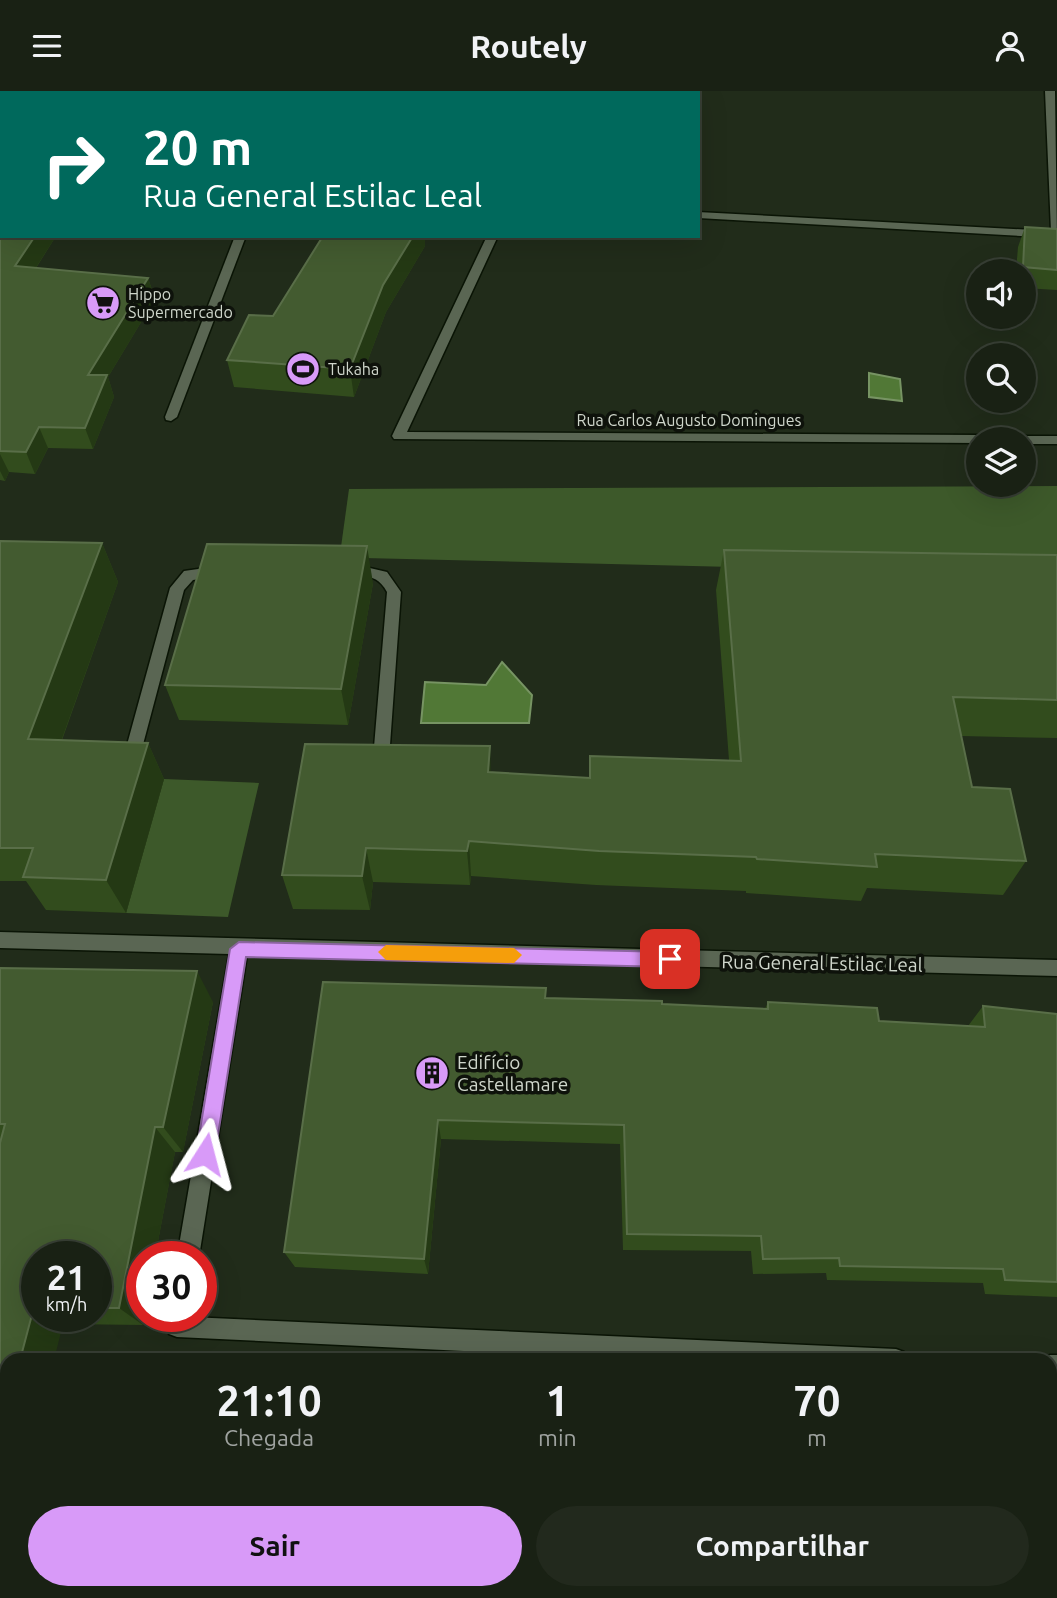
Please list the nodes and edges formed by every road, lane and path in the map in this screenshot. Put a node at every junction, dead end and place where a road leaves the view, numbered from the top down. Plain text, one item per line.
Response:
1 (1050, 91) edge
2 (700, 215) edge
3 (1057, 235) edge
4 (240, 238) edge
5 (492, 238) edge
6 (170, 417) dead end
7 (966, 439) edge
8 (1036, 440) edge
9 (1057, 440) edge
10 (335, 570) edge
11 (231, 571) edge
12 (133, 752) edge
13 (382, 759) edge
14 (0, 940) edge
15 (239, 949) junction
16 (1057, 968) edge
17 (191, 1241) edge
18 (217, 1323) edge
19 (768, 1353) edge

1 - 3 street
2 - 3 street
4 - 6 street
5 - 7 street, Rua Carlos Augusto Domingues
8 - 9 street
10 - 13 street
11 - 12 street
14 - 15 street, Rua General Estilac Leal
15 - 16 street, Rua General Estilac Leal
15 - 17 street
18 - 19 street

